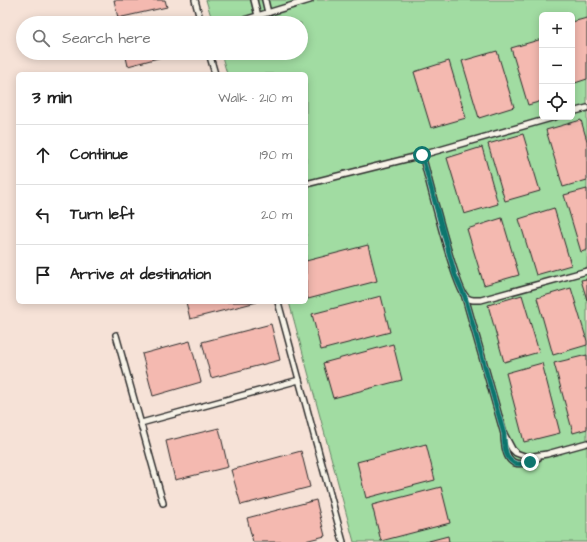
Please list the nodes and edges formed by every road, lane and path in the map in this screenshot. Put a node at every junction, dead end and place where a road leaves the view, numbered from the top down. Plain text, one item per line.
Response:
1 (195, 0) edge
2 (254, 0) edge
3 (265, 0) edge
4 (310, 0) edge
5 (268, 13) junction
6 (199, 16) edge
7 (258, 16) joint
8 (211, 60) edge
9 (214, 72) edge
10 (587, 108) edge
11 (575, 111) edge
12 (544, 120) edge
13 (422, 155) junction
14 (308, 184) edge
15 (587, 271) edge
16 (465, 297) junction
17 (279, 304) edge
18 (116, 335) dead end
19 (299, 380) junction
20 (141, 423) junction
21 (504, 434) junction
22 (587, 443) edge
23 (547, 454) junction
24 (164, 503) dead end
25 (343, 542) edge

1 - 6 lane
2 - 7 lane
3 - 5 lane
4 - 5 lane
5 - 7 lane
8 - 9 lane
10 - 11 lane
12 - 13 lane
13 - 14 lane
13 - 16 lane
15 - 16 lane
16 - 21 lane
17 - 19 lane
18 - 20 lane
19 - 20 lane
19 - 25 lane
20 - 24 lane
21 - 23 lane
21 - 23 lane
22 - 23 lane

